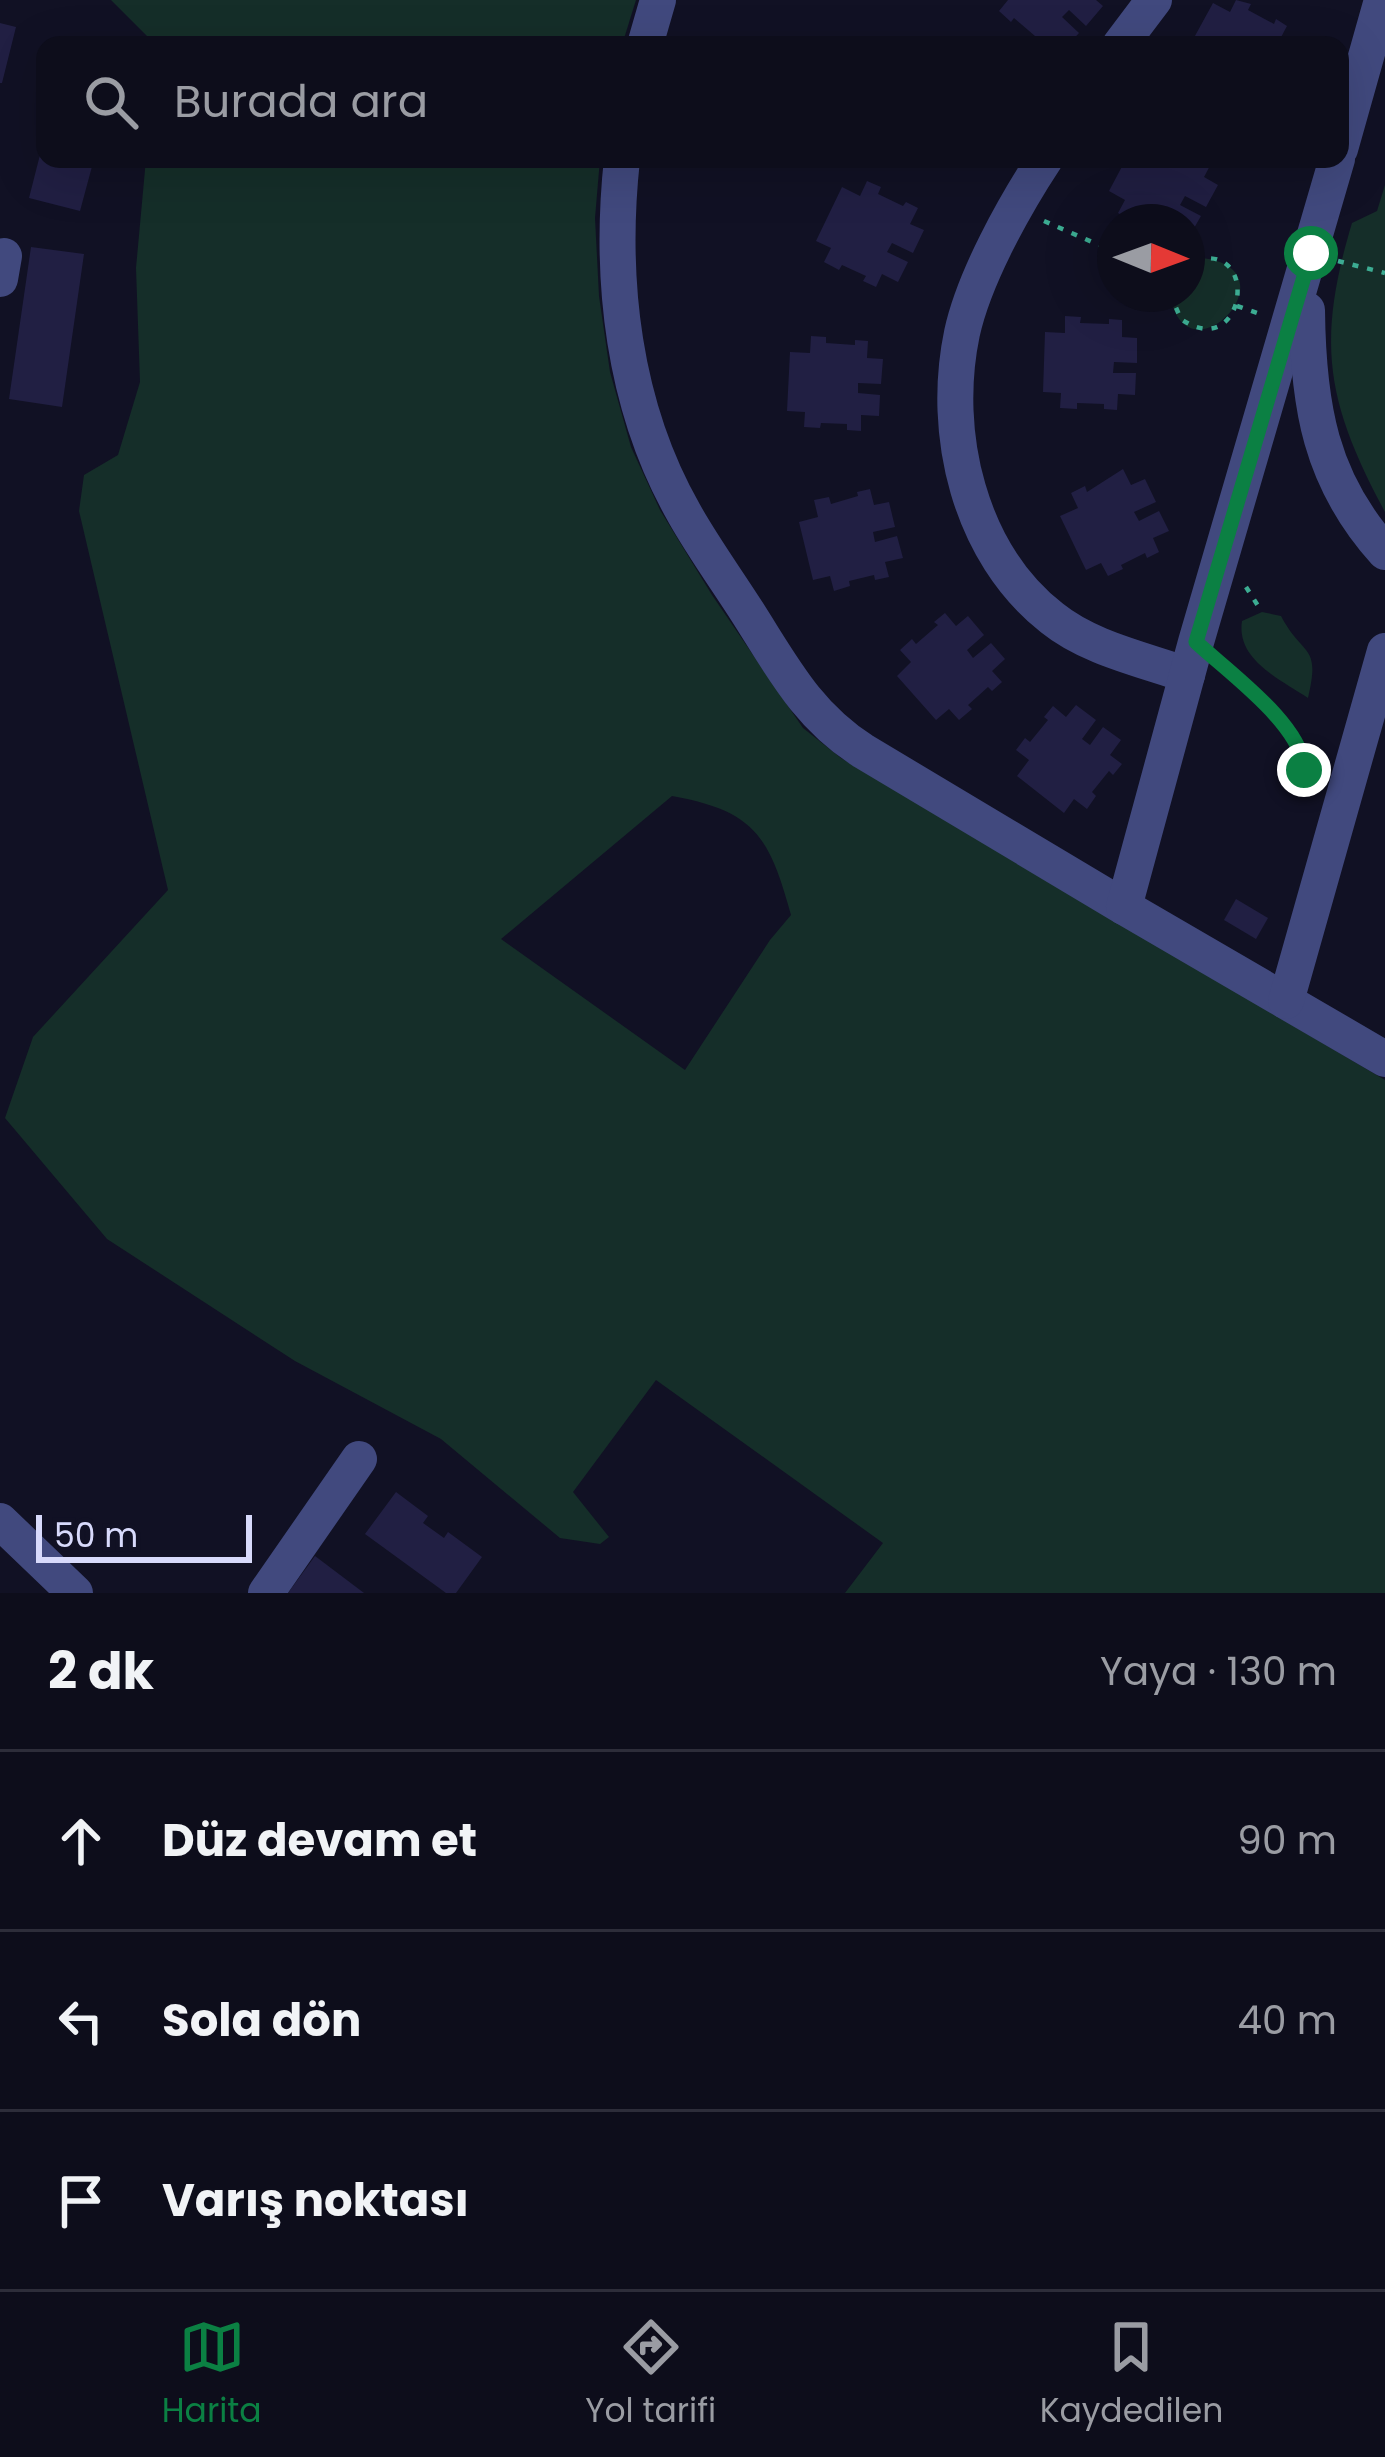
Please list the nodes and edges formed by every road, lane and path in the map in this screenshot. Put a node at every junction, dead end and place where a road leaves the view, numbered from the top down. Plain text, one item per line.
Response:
1 (658, 0) edge
2 (1154, 0) edge
3 (1382, 0) edge
4 (648, 36) edge
5 (1127, 36) edge
6 (1349, 117) edge
7 (622, 168) edge
8 (1040, 168) edge
9 (1334, 168) edge
10 (1017, 209) junction
11 (1097, 244) edge
12 (1205, 259) edge
13 (1308, 262) junction
14 (1385, 273) edge
15 (1178, 312) edge
16 (1385, 552) edge
17 (1385, 651) edge
18 (1192, 658) junction
19 (1303, 790) dead end
20 (1124, 907) junction
21 (1286, 1001) junction
22 (1385, 1059) edge
23 (359, 1459) dead end
24 (0, 1521) edge
25 (75, 1593) edge
26 (266, 1593) edge

1 - 4 street
2 - 5 street
3 - 6 street
7 - 20 street
8 - 10 street
9 - 13 street
10 - 11 path
10 - 18 street
12 - 15 path
13 - 14 path
13 - 16 street
13 - 18 street
17 - 21 street
18 - 19 path
18 - 20 street
20 - 21 street
21 - 22 street
23 - 26 street
24 - 25 street

